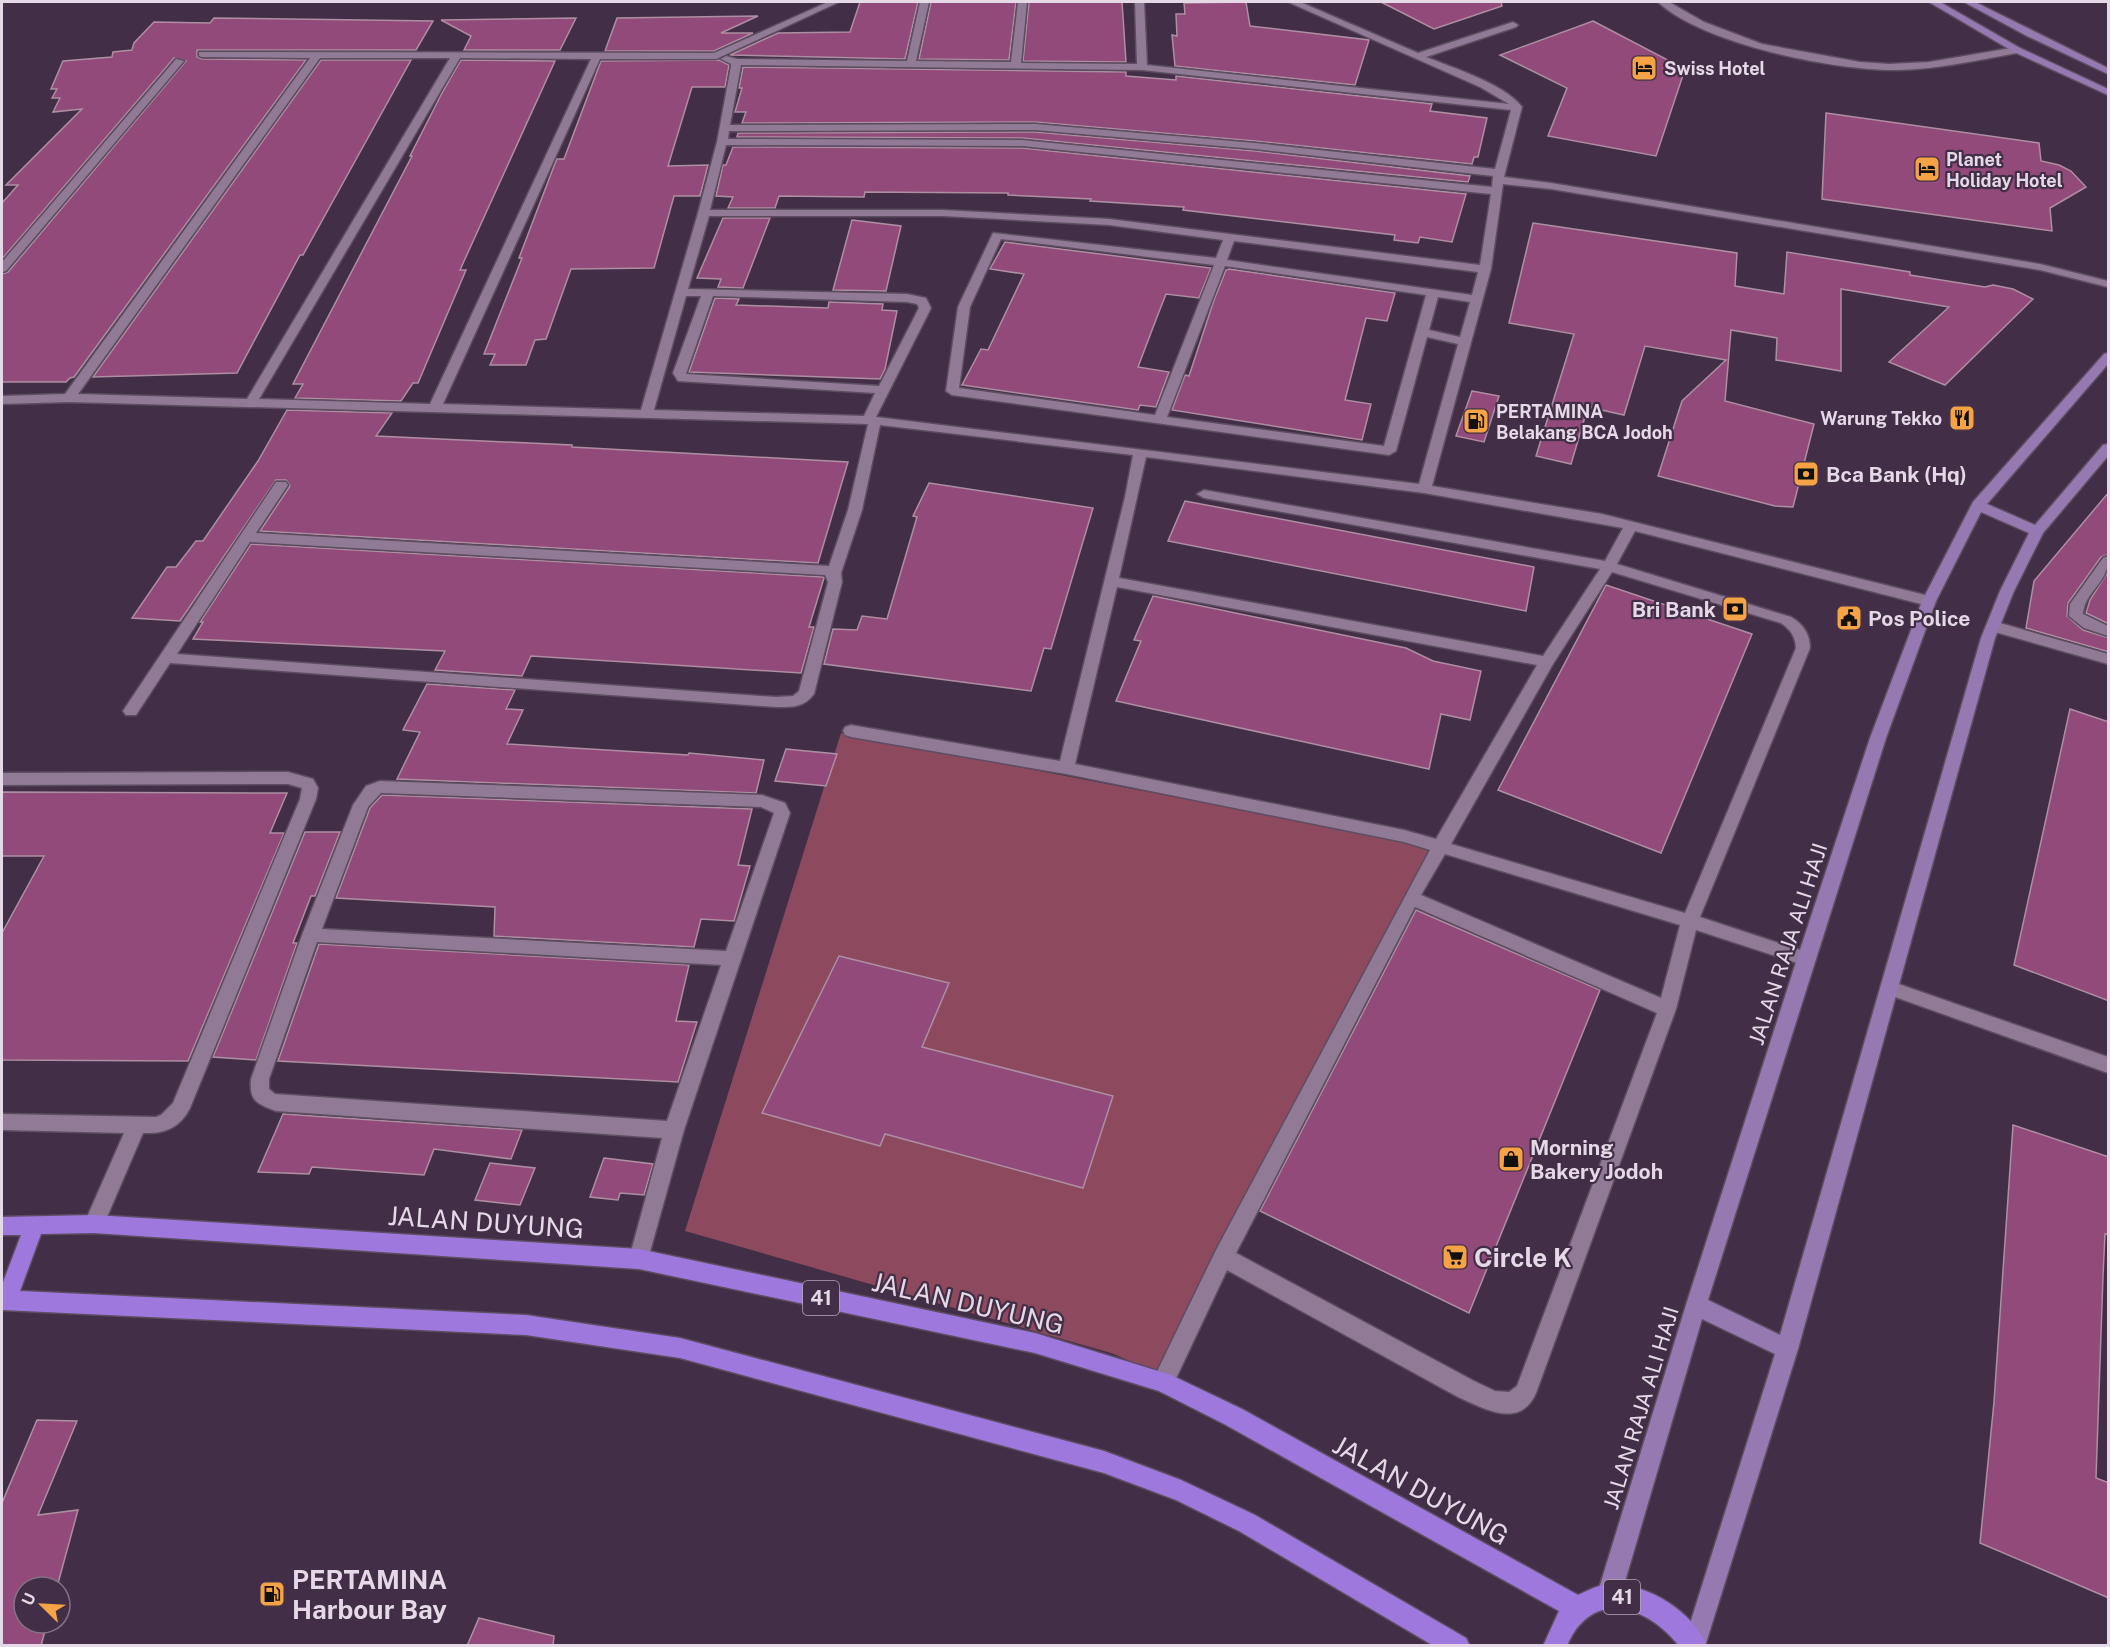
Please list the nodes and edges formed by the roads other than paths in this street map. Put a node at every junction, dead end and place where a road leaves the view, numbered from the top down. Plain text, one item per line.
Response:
1 (834, 2) edge
2 (924, 2) edge
3 (1023, 2) edge
4 (1140, 2) edge
5 (1293, 2) edge
6 (1663, 2) edge
7 (1934, 2) edge
8 (1969, 2) edge
9 (1342, 12) dead end
10 (1513, 25) dead end
11 (2017, 50) junction
12 (1428, 52) junction
13 (202, 54) dead end
14 (457, 55) junction
15 (316, 56) junction
16 (597, 56) junction
17 (716, 56) junction
18 (1416, 57) junction
19 (179, 61) dead end
20 (736, 62) junction
21 (911, 63) junction
22 (1016, 64) junction
23 (1142, 67) junction
24 (2109, 71) edge
25 (2109, 92) edge
26 (1517, 108) junction
27 (724, 128) junction
28 (722, 142) junction
29 (1498, 181) junction
30 (704, 213) junction
31 (1230, 237) junction
32 (1220, 262) junction
33 (2, 269) edge
34 (1485, 269) junction
35 (2109, 284) edge
36 (682, 292) junction
37 (708, 293) junction
38 (1433, 293) junction
39 (1477, 299) junction
40 (1422, 332) junction
41 (1464, 342) junction
42 (2109, 357) edge
43 (884, 390) junction
44 (69, 398) junction
45 (2, 400) edge
46 (250, 404) junction
47 (435, 407) junction
48 (647, 413) junction
49 (1160, 419) junction
50 (872, 420) junction
51 (2109, 448) edge
52 (1140, 452) junction
53 (281, 485) dead end
54 (1424, 489) junction
55 (1204, 494) dead end
56 (1978, 505) junction
57 (1631, 525) junction
58 (2037, 531) junction
59 (247, 537) junction
60 (2109, 561) edge
61 (1609, 566) junction
62 (834, 573) junction
63 (1111, 580) junction
64 (1929, 601) junction
65 (1993, 626) junction
66 (2109, 631) edge
67 (166, 658) junction
68 (2109, 659) edge
69 (1547, 662) junction
70 (130, 711) dead end
71 (851, 731) dead end
72 (1066, 768) junction
73 (2, 779) edge
74 (1443, 846) junction
75 (1411, 898) junction
76 (1690, 921) junction
77 (311, 935) junction
78 (733, 959) junction
79 (1806, 959) junction
80 (1890, 988) junction
81 (1667, 1009) junction
82 (2109, 1065) edge
83 (2, 1122) edge
84 (137, 1125) junction
85 (674, 1130) junction
86 (94, 1224) junction
87 (2, 1226) edge
88 (34, 1226) junction
89 (1222, 1257) junction
90 (639, 1259) junction
91 (4, 1300) edge
92 (1696, 1305) junction
93 (1787, 1349) junction
94 (1163, 1382) junction
95 (1609, 1595) junction
96 (1578, 1608) junction
97 (1695, 1644) edge
98 (1458, 1646) edge
99 (1555, 1646) edge

1 - 17 street
2 - 21 street
3 - 22 street
4 - 23 street
5 - 18 street
6 - 11 street
7 - 11 main road
8 - 24 main road
9 - 12 street
10 - 12 street
11 - 25 main road
12 - 18 street
13 - 15 street
14 - 15 street
14 - 16 street
14 - 46 street
15 - 44 street
16 - 17 street
16 - 47 street
17 - 20 street
18 - 26 street
19 - 33 street
20 - 21 street
20 - 27 street
21 - 22 street
22 - 23 street
23 - 26 street
26 - 29 street
27 - 28 street
27 - 29 street
28 - 29 street
28 - 30 street
29 - 34 street
29 - 35 street
30 - 31 street
30 - 36 street
31 - 32 street
31 - 34 street
32 - 38 street
32 - 49 street
32 - 49 street
34 - 39 street
36 - 37 street
36 - 48 street
37 - 43 street
37 - 43 street
38 - 39 street
38 - 40 street
39 - 41 street
40 - 41 street
40 - 49 street
41 - 54 street
42 - 56 main road, JALAN RAJA ALI HAJI
43 - 50 street
44 - 45 street
44 - 46 street
46 - 47 street
47 - 48 street
48 - 50 street
50 - 52 street
50 - 62 street
51 - 58 main road
52 - 54 street
52 - 63 street
53 - 59 street
54 - 57 street
55 - 61 street
56 - 58 main road
56 - 64 main road, JALAN RAJA ALI HAJI
57 - 61 street
57 - 64 street
58 - 65 main road
59 - 62 street
59 - 67 street
60 - 66 street
61 - 69 street
61 - 76 street
62 - 67 street
63 - 69 street
63 - 72 street
64 - 79 main road, JALAN RAJA ALI HAJI
65 - 68 street
65 - 80 main road
67 - 70 street
69 - 74 street
71 - 72 street
72 - 74 street
73 - 84 street
74 - 75 street
74 - 76 street
75 - 81 street
75 - 89 street
76 - 79 street
76 - 81 street
77 - 78 street
77 - 78 street
77 - 85 street
78 - 85 street
79 - 92 main road, JALAN RAJA ALI HAJI
80 - 82 street
80 - 93 main road
81 - 89 street
83 - 84 street
84 - 86 street
85 - 90 street
86 - 88 highway, JALAN DUYUNG / 41
86 - 90 highway, JALAN DUYUNG / 41
87 - 88 highway, JALAN DUYUNG / 41
88 - 91 highway
89 - 94 street
90 - 94 highway, JALAN DUYUNG / 41
91 - 98 highway
92 - 93 main road
92 - 95 main road, JALAN RAJA ALI HAJI
93 - 97 main road
94 - 96 highway, JALAN DUYUNG / 41
95 - 96 highway, 41
95 - 97 highway, 41
96 - 99 highway, 41

